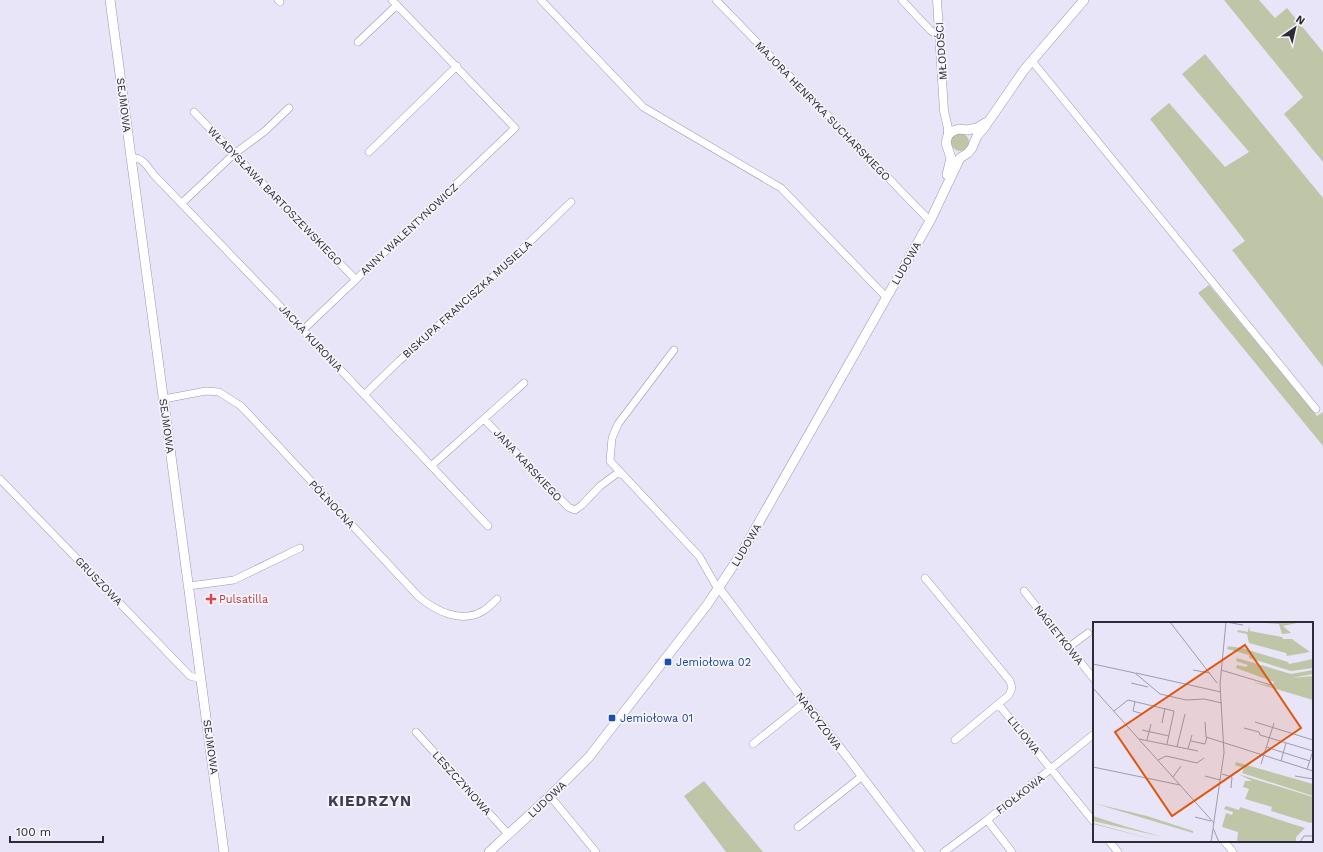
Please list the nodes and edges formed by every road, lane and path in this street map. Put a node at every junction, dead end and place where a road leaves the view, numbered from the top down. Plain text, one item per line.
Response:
1 (110, 0) edge
2 (541, 0) edge
3 (716, 0) edge
4 (902, 0) edge
5 (937, 0) edge
6 (1084, 0) edge
7 (395, 3) edge
8 (940, 34) junction
9 (358, 42) dead end
10 (1032, 61) junction
11 (456, 66) junction
12 (944, 102) junction
13 (289, 108) dead end
14 (194, 112) dead end
15 (988, 122) junction
16 (963, 129) junction
17 (948, 135) junction
18 (973, 142) junction
19 (949, 150) junction
20 (369, 152) dead end
21 (234, 154) junction
22 (962, 156) junction
23 (130, 157) junction
24 (943, 194) junction
25 (571, 202) dead end
26 (182, 203) junction
27 (930, 221) junction
28 (355, 280) junction
29 (887, 298) junction
30 (303, 330) junction
31 (674, 350) dead end
32 (524, 383) dead end
33 (364, 395) junction
34 (164, 399) junction
35 (1316, 408) dead end
36 (484, 419) junction
37 (431, 466) junction
38 (619, 472) junction
39 (0, 479) edge
40 (488, 526) dead end
41 (300, 548) dead end
42 (925, 578) dead end
43 (189, 586) junction
44 (719, 588) junction
45 (1024, 591) dead end
46 (497, 599) dead end
47 (1088, 633) dead end
48 (1069, 647) junction
49 (201, 678) junction
50 (1093, 679) edge
51 (805, 702) junction
52 (1000, 704) junction
53 (416, 732) dead end
54 (1093, 735) edge
55 (955, 740) dead end
56 (752, 744) dead end
57 (1052, 769) junction
58 (861, 777) junction
59 (550, 796) junction
60 (987, 820) junction
61 (1093, 821) edge
62 (798, 827) dead end
63 (508, 834) junction
64 (1111, 842) edge
65 (1225, 842) edge
66 (224, 852) edge
67 (489, 852) edge
68 (596, 852) edge
69 (920, 852) edge
70 (944, 852) edge
71 (1012, 852) edge
72 (1118, 852) edge
73 (1233, 852) edge

1 - 23 main road, SEJMOWA
2 - 29 street
3 - 27 street, MAJORA HENRYKA SUCHARSKIEGO
4 - 8 street
5 - 8 street, MŁODOŚCI
6 - 10 main road, LUDOWA
7 - 9 street
7 - 11 street
8 - 12 street, MŁODOŚCI
10 - 15 main road, LUDOWA
10 - 35 street
11 - 20 street
11 - 28 street, ANNY WALENTYNOWICZ
12 - 16 street, MŁODOŚCI
12 - 17 street, MŁODOŚCI
13 - 21 street
14 - 21 street, WŁADYSŁAWA BARTOSZEWSKIEGO
15 - 16 main road
15 - 18 main road, LUDOWA
16 - 17 main road
16 - 18 main road
17 - 19 main road, LUDOWA
18 - 22 main road, LUDOWA
19 - 22 main road
19 - 24 main road, LUDOWA
21 - 26 street
21 - 28 street, WŁADYSŁAWA BARTOSZEWSKIEGO
22 - 24 main road, LUDOWA
23 - 26 street, JACKA KURONIA
23 - 34 main road, SEJMOWA
24 - 27 main road, LUDOWA
25 - 33 street, BISKUPA FRANCISZKA MUSIELA
26 - 30 street, JACKA KURONIA
27 - 29 main road, LUDOWA
28 - 30 street, ANNY WALENTYNOWICZ
29 - 44 main road, LUDOWA
30 - 33 street, JACKA KURONIA
31 - 38 street
32 - 36 street
33 - 37 street, JACKA KURONIA
34 - 43 main road, SEJMOWA
34 - 46 street, PÓŁNOCNA
36 - 37 street
36 - 38 street, JANA KARSKIEGO
37 - 40 street, JACKA KURONIA
38 - 44 street
39 - 49 street, GRUSZOWA
41 - 43 street
42 - 52 street
43 - 49 main road, SEJMOWA
44 - 51 street, NARCYZOWA
44 - 59 main road, LUDOWA
45 - 48 street, NAGIETKOWA
47 - 48 street
48 - 50 street, NAGIETKOWA
49 - 66 main road, SEJMOWA
51 - 56 street
51 - 58 street, NARCYZOWA
52 - 55 street
52 - 57 street, LILIOWA
53 - 63 street, LESZCZYNOWA
54 - 57 street, FIOŁKOWA
57 - 60 street, FIOŁKOWA
57 - 61 street, LILIOWA
58 - 62 street
58 - 69 street, NARCYZOWA
59 - 63 main road, LUDOWA
59 - 68 street
60 - 70 street, FIOŁKOWA
60 - 71 street
63 - 67 main road, LUDOWA
64 - 72 street
65 - 73 street

